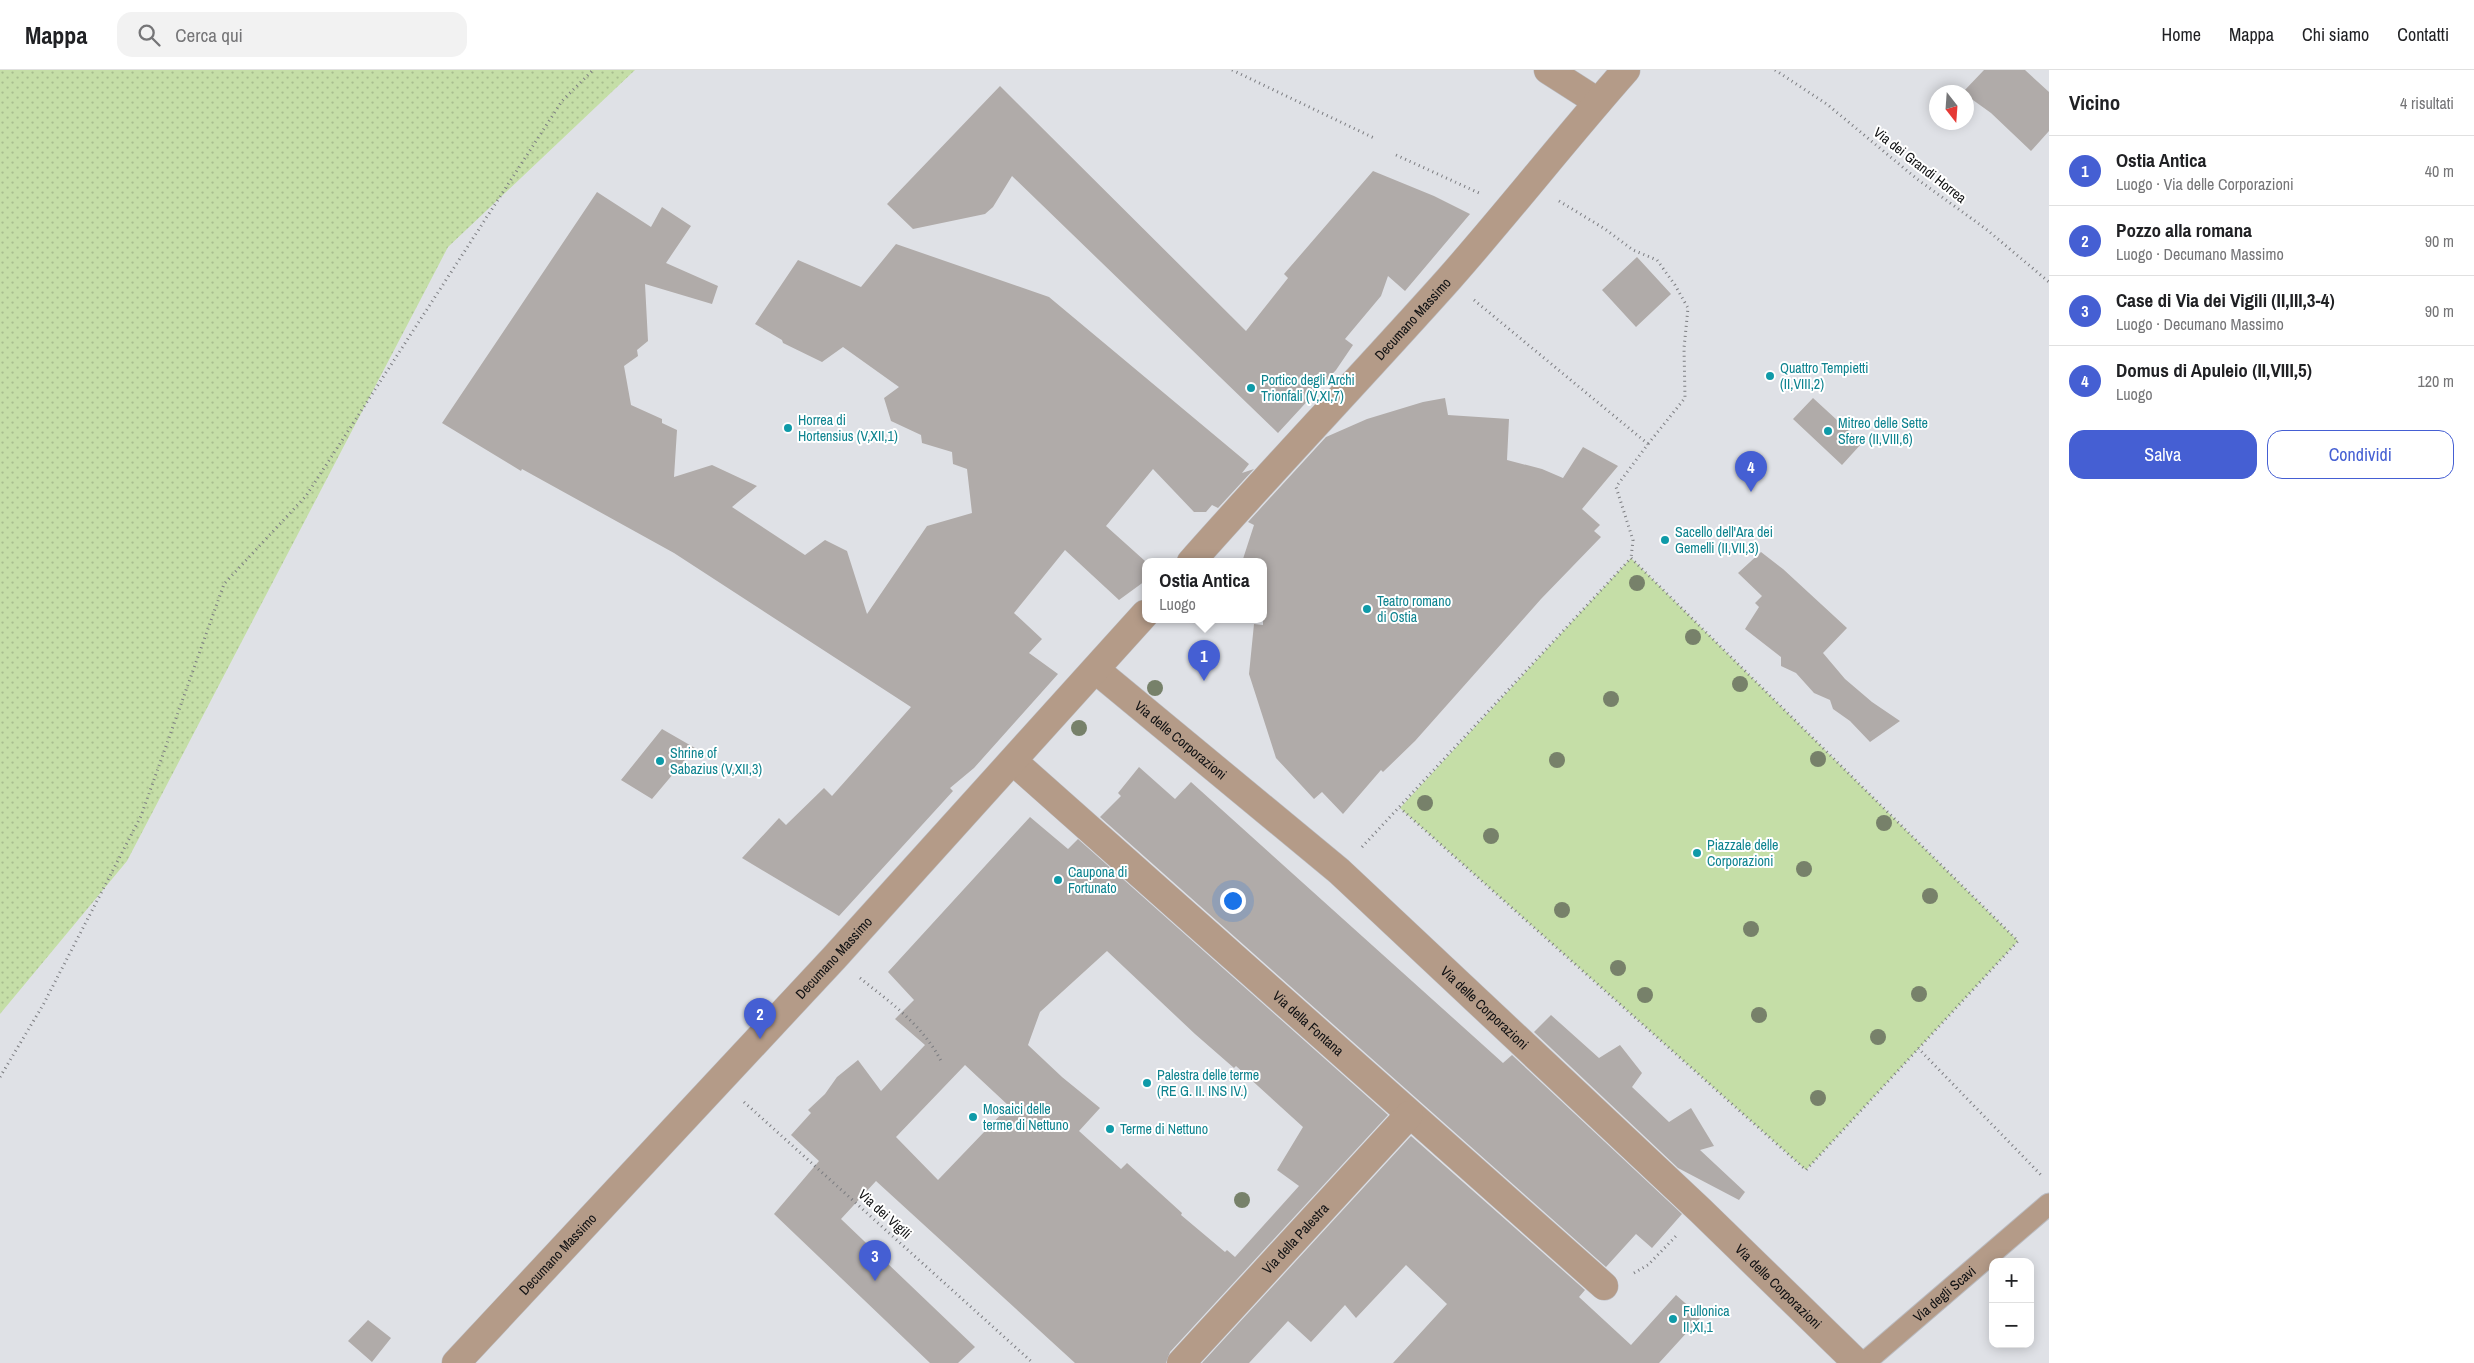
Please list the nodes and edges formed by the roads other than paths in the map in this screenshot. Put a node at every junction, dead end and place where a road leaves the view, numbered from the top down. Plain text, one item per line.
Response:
1 (1548, 70) edge
2 (1626, 70) edge
3 (1598, 102) junction
4 (1195, 558) edge
5 (1142, 617) edge
6 (1096, 670) junction
7 (1013, 761) junction
8 (1409, 1114) junction
9 (2049, 1204) edge
10 (1604, 1286) road end
11 (456, 1363) edge
12 (1181, 1363) edge
13 (1857, 1363) edge
14 (1864, 1363) edge

1 - 3 street
2 - 3 street, Decumano Massimo
3 - 4 street, Decumano Massimo
5 - 6 street, Decumano Massimo
6 - 7 street, Decumano Massimo
6 - 13 street, Via delle Corporazioni
7 - 8 street, Via della Fontana
7 - 11 street, Decumano Massimo
8 - 10 street, Via della Fontana
8 - 12 street, Via della Palestra
9 - 14 lane, Via degli Scavi

